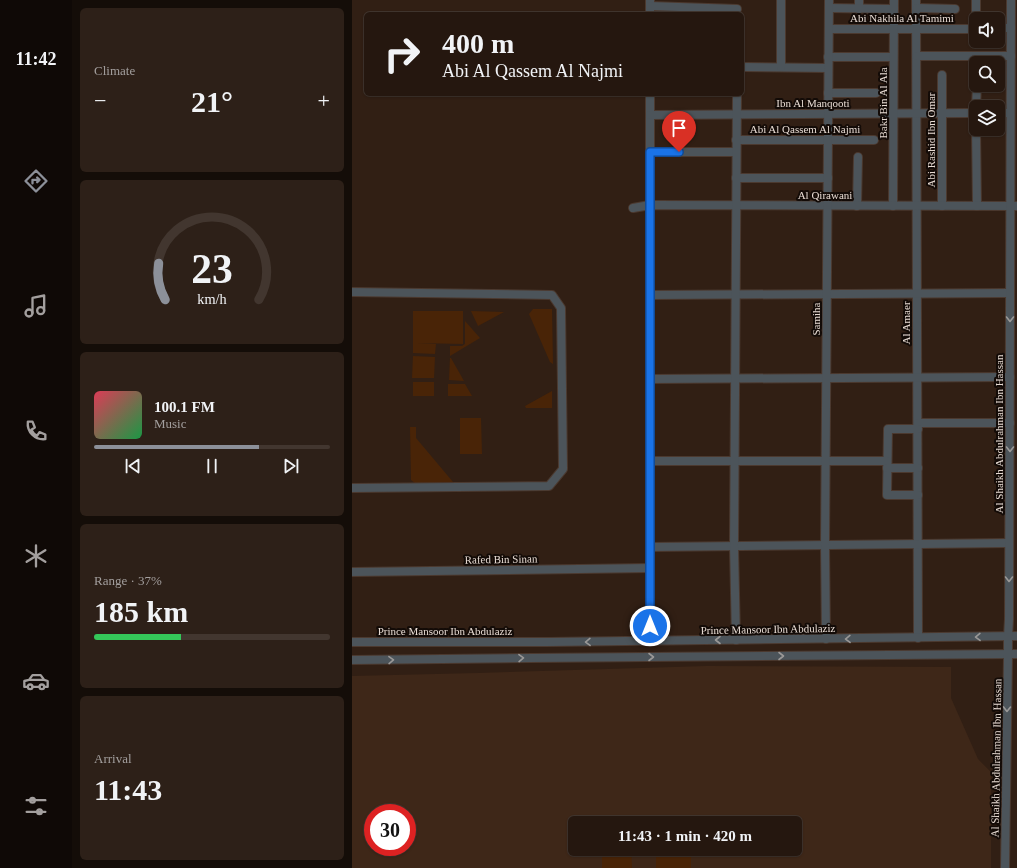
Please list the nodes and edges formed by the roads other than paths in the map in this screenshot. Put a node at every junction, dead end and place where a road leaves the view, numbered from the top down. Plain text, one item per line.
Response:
1 (737, 0) edge
2 (781, 0) edge
3 (894, 0) edge
4 (976, 0) edge
5 (1011, 0) edge
6 (829, 4) edge
7 (859, 4) edge
8 (916, 4) edge
9 (650, 7) edge
10 (894, 9) junction
11 (955, 9) dead end
12 (737, 12) edge
13 (976, 12) edge
14 (1005, 28) edge
15 (1011, 28) junction
16 (828, 29) junction
17 (893, 29) junction
18 (916, 29) junction
19 (969, 29) edge
20 (917, 56) junction
21 (1011, 56) junction
22 (828, 57) junction
23 (893, 57) junction
24 (1005, 57) edge
25 (969, 59) edge
26 (744, 67) edge
27 (781, 67) junction
28 (828, 68) junction
29 (942, 74) dead end
30 (1014, 86) edge
31 (828, 93) junction
32 (876, 93) dead end
33 (650, 96) edge
34 (737, 96) edge
35 (969, 113) edge
36 (1005, 113) edge
37 (1010, 113) junction
38 (828, 114) junction
39 (894, 114) junction
40 (917, 114) junction
41 (942, 114) junction
42 (650, 115) junction
43 (737, 115) junction
44 (976, 136) edge
45 (828, 139) junction
46 (736, 140) junction
47 (874, 140) dead end
48 (650, 152) junction
49 (736, 152) junction
50 (858, 157) dead end
51 (736, 178) junction
52 (828, 178) junction
53 (650, 205) junction
54 (736, 205) junction
55 (827, 206) junction
56 (857, 206) junction
57 (893, 206) junction
58 (917, 206) junction
59 (942, 206) junction
60 (976, 206) junction
61 (1014, 206) edge
62 (633, 208) dead end
63 (352, 292) edge
64 (917, 293) junction
65 (1010, 293) junction
66 (736, 294) junction
67 (827, 294) junction
68 (650, 295) junction
69 (1010, 376) junction
70 (918, 377) junction
71 (735, 378) junction
72 (826, 378) junction
73 (650, 379) junction
74 (1010, 423) junction
75 (918, 426) junction
76 (650, 461) junction
77 (734, 461) junction
78 (826, 461) junction
79 (887, 465) junction
80 (918, 468) junction
81 (352, 488) edge
82 (918, 495) junction
83 (1009, 543) junction
84 (918, 544) junction
85 (825, 545) junction
86 (734, 546) junction
87 (650, 547) junction
88 (650, 568) junction
89 (352, 572) edge
90 (1017, 636) edge
91 (1008, 637) junction
92 (918, 638) junction
93 (826, 639) junction
94 (736, 640) junction
95 (650, 641) junction
96 (352, 642) edge
97 (1013, 655) edge
98 (352, 660) edge
99 (1005, 868) edge

1 - 12 street
2 - 27 street
3 - 10 street, Bakr Bin Al Ala
4 - 13 street
5 - 15 street, Al Shaikh Abdulrahman Ibn Hassan
6 - 7 street
6 - 16 street, Samiha
7 - 10 street
8 - 11 street, Al Amaer
8 - 18 street, Al Amaer
9 - 12 street
10 - 17 street, Bakr Bin Al Ala
14 - 15 street
15 - 21 street, Al Shaikh Abdulrahman Ibn Hassan
16 - 17 street, Abi Nakhila Al Tamimi
16 - 22 street, Samiha
17 - 18 street, Abi Nakhila Al Tamimi
17 - 23 street, Bakr Bin Al Ala
18 - 19 street, Abi Nakhila Al Tamimi
18 - 20 street, Al Amaer
20 - 25 street
20 - 40 street, Al Amaer
21 - 24 street
21 - 30 street, Al Shaikh Abdulrahman Ibn Hassan
22 - 23 street
22 - 28 street, Samiha
23 - 39 street, Bakr Bin Al Ala
26 - 27 street
27 - 28 street
28 - 31 street, Samiha
29 - 41 street, Abi Rashid Ibn Omar
30 - 37 street, Al Shaikh Abdulrahman Ibn Hassan
31 - 32 street
31 - 38 street, Samiha
33 - 42 street
34 - 43 street
35 - 41 street, Ibn Al Manqooti
36 - 37 street
37 - 61 street, Al Shaikh Abdulrahman Ibn Hassan
38 - 39 street, Ibn Al Manqooti
38 - 43 street, Ibn Al Manqooti
38 - 45 street, Samiha
39 - 40 street, Ibn Al Manqooti
39 - 57 street, Bakr Bin Al Ala
40 - 41 street, Ibn Al Manqooti
40 - 58 street, Al Amaer
41 - 59 street, Abi Rashid Ibn Omar
42 - 43 street, Ibn Al Manqooti
42 - 48 street
43 - 46 street
44 - 60 street
45 - 46 street, Abi Al Qassem Al Najmi
45 - 47 street, Abi Al Qassem Al Najmi
45 - 52 street, Samiha
46 - 49 street
48 - 49 street
48 - 53 street
49 - 51 street
50 - 56 street
51 - 52 street
51 - 54 street
52 - 55 street, Samiha
53 - 54 street, Al Qirawani
53 - 62 street, Al Qirawani
53 - 68 street
54 - 55 street, Al Qirawani
54 - 66 street
55 - 56 street, Al Qirawani
55 - 67 street, Samiha
56 - 57 street, Al Qirawani
57 - 58 street, Al Qirawani
58 - 59 street, Al Qirawani
58 - 64 street, Al Amaer
59 - 60 street, Al Qirawani
60 - 61 street, Al Qirawani
61 - 65 street, Al Shaikh Abdulrahman Ibn Hassan
63 - 81 street
64 - 65 street
64 - 67 street
64 - 70 street, Al Amaer
65 -> 69 street, Al Shaikh Abdulrahman Ibn Hassan
66 - 67 street
66 - 68 street
66 - 71 street
67 - 72 street, Samiha
68 - 73 street
69 - 70 street
69 - 74 street, Al Shaikh Abdulrahman Ibn Hassan
70 - 72 street
70 - 75 street, Al Amaer
71 - 72 street
71 - 73 street
71 - 77 street
72 - 78 street, Samiha
73 - 76 street
74 - 75 street
74 -> 83 street, Al Shaikh Abdulrahman Ibn Hassan
75 - 79 street
75 - 80 street, Al Amaer
76 - 77 street
76 - 87 street
77 - 78 street
77 - 86 street
78 - 79 street
78 - 85 street, Samiha
79 - 80 street
79 - 82 street
80 - 82 street, Al Amaer
82 - 84 street, Al Amaer
83 - 84 street
83 -> 91 street, Al Shaikh Abdulrahman Ibn Hassan
84 - 85 street
84 - 92 street, Al Amaer
85 - 86 street
85 - 93 street, Samiha
86 - 87 street
86 - 94 street
87 - 88 street
88 - 89 street, Rafed Bin Sinan
88 - 95 street
90 - 91 street, Prince Mansoor Ibn Abdulaziz
91 -> 92 street, Prince Mansoor Ibn Abdulaziz
91 - 97 street, Al Shaikh Abdulrahman Ibn Hassan
92 -> 93 street, Prince Mansoor Ibn Abdulaziz
93 - 94 street, Prince Mansoor Ibn Abdulaziz
94 -> 95 street, Prince Mansoor Ibn Abdulaziz
95 -> 96 street, Prince Mansoor Ibn Abdulaziz
98 -> 97 street
97 -> 99 street, Al Shaikh Abdulrahman Ibn Hassan

